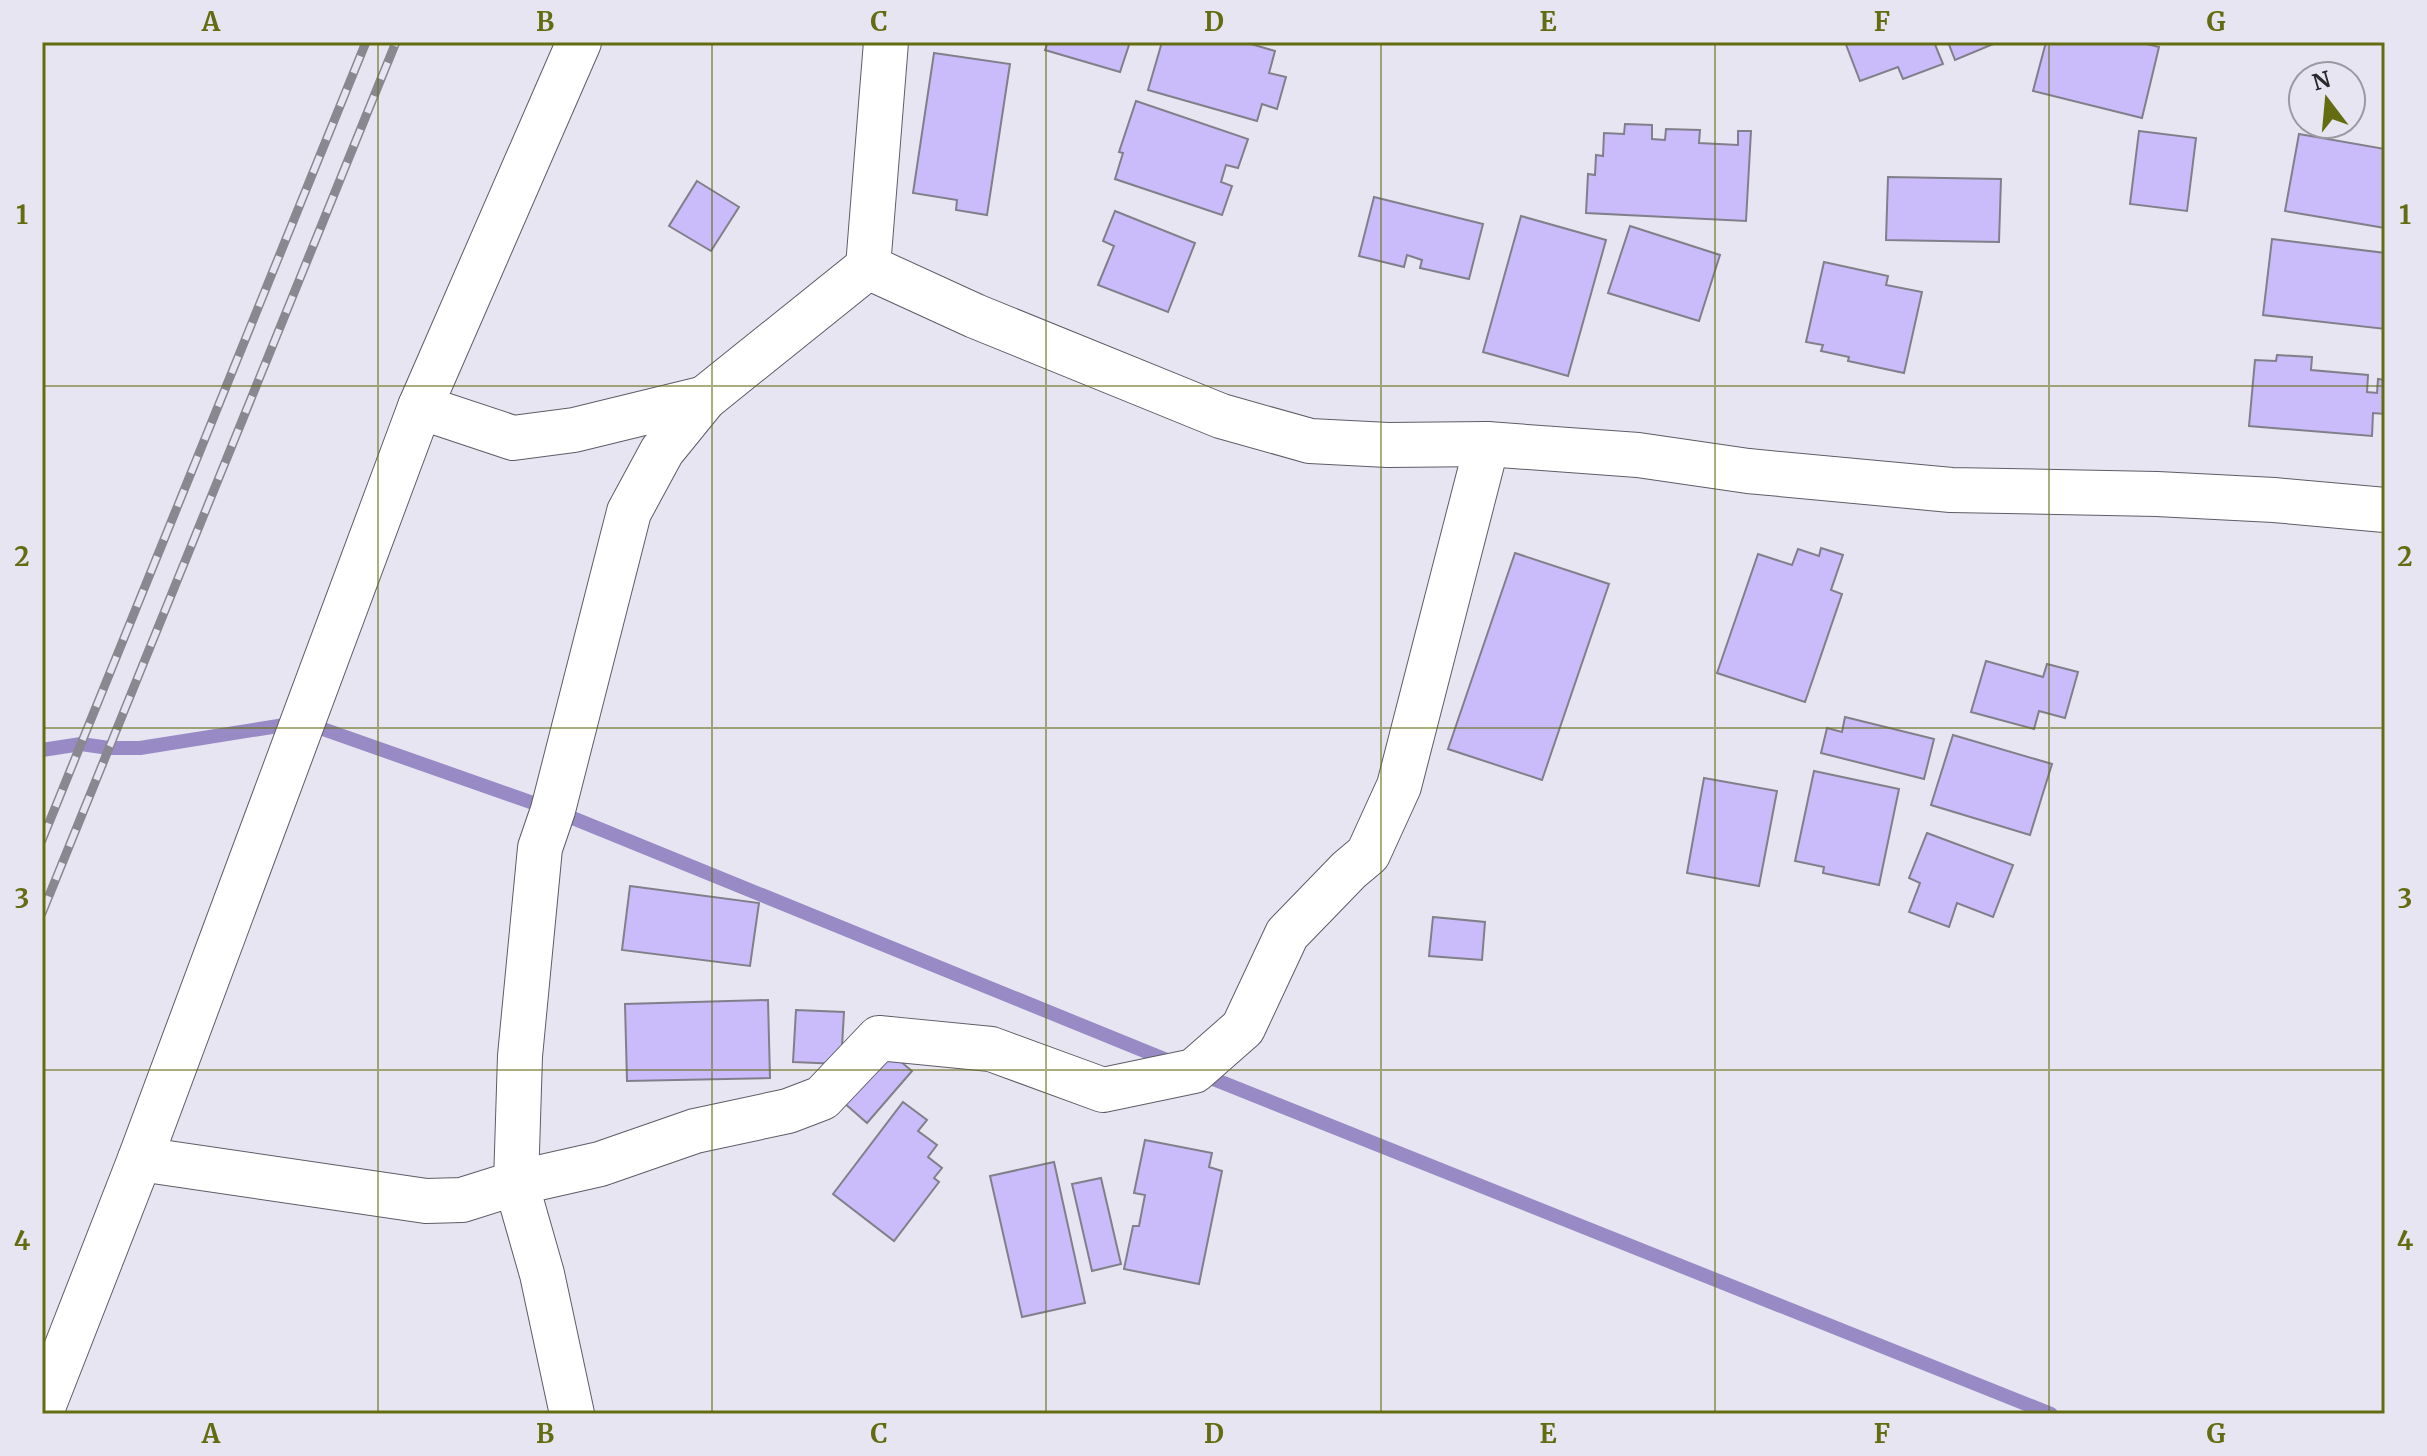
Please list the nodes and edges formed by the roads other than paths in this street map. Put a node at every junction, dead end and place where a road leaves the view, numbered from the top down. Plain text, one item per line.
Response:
1 (579, 42) edge
2 (886, 42) edge
3 (868, 267) junction
4 (705, 398) junction
5 (420, 407) junction
6 (1487, 444) junction
7 (2385, 510) edge
8 (140, 1159) junction
9 (516, 1183) junction
10 (42, 1410) edge
11 (572, 1414) edge

1 - 5 street
2 - 3 street
3 - 4 street
3 - 6 street
4 - 5 street
4 - 9 street
5 - 8 street
6 - 7 street
6 - 9 street
8 - 9 street
8 - 10 street
9 - 11 street

